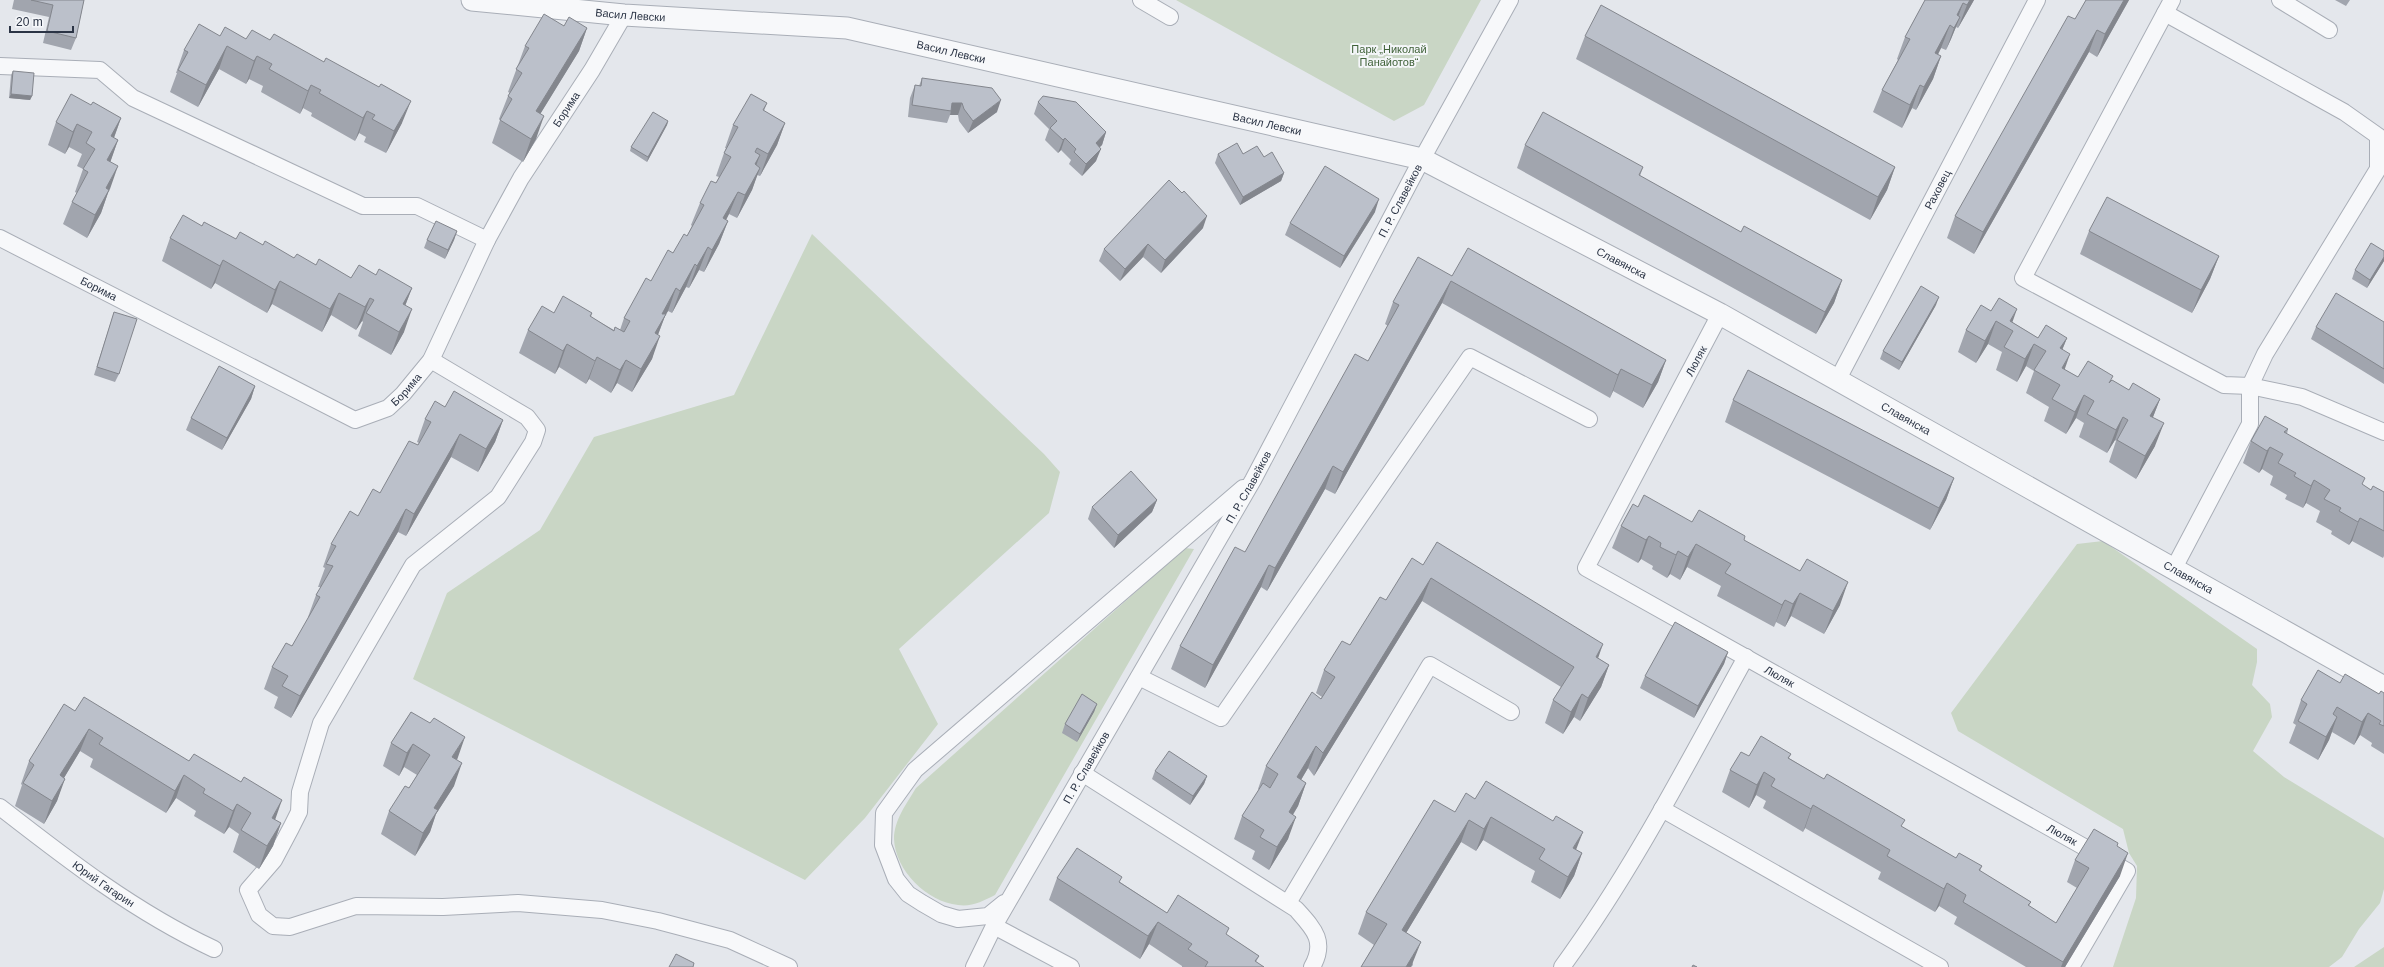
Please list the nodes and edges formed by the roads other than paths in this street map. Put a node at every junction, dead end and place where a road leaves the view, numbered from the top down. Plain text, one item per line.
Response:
1 (472, 0) edge
2 (1141, 0) edge
3 (1510, 0) edge
4 (2037, 0) edge
5 (2280, 0) edge
6 (2168, 6) edge
7 (624, 15) junction
8 (1170, 17) dead end
9 (2329, 30) dead end
10 (0, 66) edge
11 (1422, 159) junction
12 (0, 238) edge
13 (487, 240) junction
14 (1720, 314) junction
15 (431, 360) junction
16 (1838, 379) junction
17 (2250, 386) junction
18 (1589, 419) dead end
19 (2384, 432) edge
20 (1253, 480) junction
21 (2174, 568) junction
22 (1746, 657) junction
23 (1139, 677) junction
24 (2384, 687) edge
25 (1511, 712) dead end
26 (1082, 773) junction
27 (0, 807) edge
28 (1662, 809) junction
29 (1011, 897) junction
30 (1288, 903) junction
31 (994, 926) junction
32 (214, 949) dead end
33 (789, 967) edge
34 (974, 967) edge
35 (1071, 967) edge
36 (1312, 967) edge
37 (1562, 967) edge
38 (1940, 967) edge
39 (2071, 967) edge

1 - 7 street, Васил Левски
2 - 8 street
3 - 11 street, П. Р. Славейков
4 - 16 street, Раховец
5 - 9 street
6 - 17 street
6 - 17 street
7 - 11 street, Васил Левски
7 - 13 street, Борима
10 - 13 street
11 - 14 street, Славянска
11 - 20 street, П. Р. Славейков
12 - 15 street, Борима
13 - 15 street, Борима
14 - 16 street, Славянска
14 - 22 street, Люляк
15 - 33 street
16 - 21 street, Славянска
17 - 19 street
17 - 21 street
18 - 23 street
20 - 23 street, П. Р. Славейков
20 - 29 street
21 - 24 street, Славянска
22 - 28 street
22 - 39 street, Люляк
23 - 26 street, П. Р. Славейков
25 - 30 street
26 - 29 street, П. Р. Славейков
26 - 30 street
27 - 32 street, Юрий Гагарин
28 - 37 street
28 - 38 street
29 - 31 street, П. Р. Славейков
30 - 36 street
31 - 34 street, П. Р. Славейков
31 - 35 street

